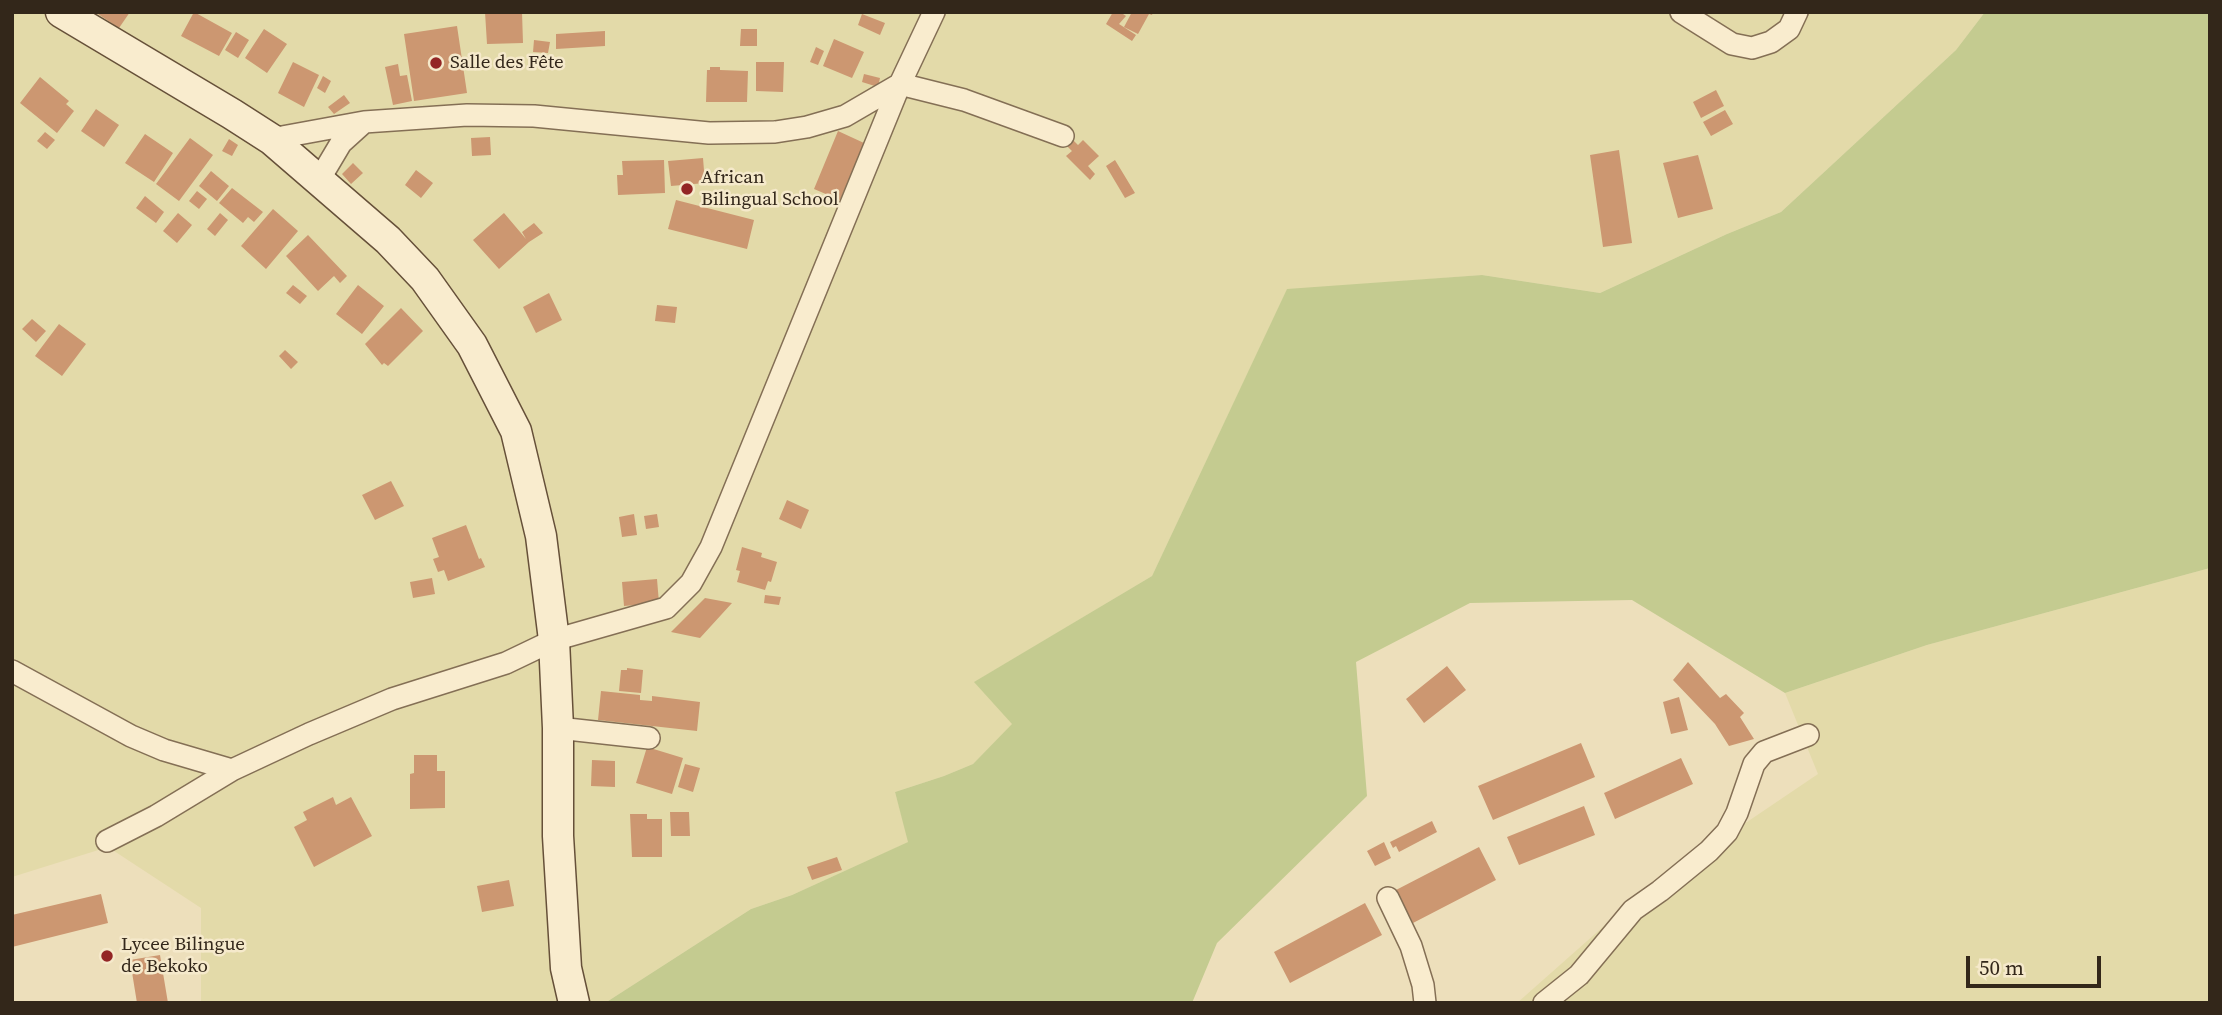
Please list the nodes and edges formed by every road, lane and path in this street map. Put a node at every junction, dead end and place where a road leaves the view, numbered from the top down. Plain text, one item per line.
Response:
1 (61, 12) edge
2 (934, 12) edge
3 (1681, 12) edge
4 (1797, 12) edge
5 (900, 84) junction
6 (364, 122) junction
7 (1063, 136) dead end
8 (271, 139) junction
9 (319, 180) junction
10 (554, 640) junction
11 (12, 671) edge
12 (558, 728) junction
13 (1808, 735) dead end
14 (649, 738) dead end
15 (232, 770) junction
16 (107, 841) dead end
17 (1388, 898) dead end
18 (574, 1003) edge
19 (1425, 1003) edge
20 (1544, 1003) edge

1 - 8 main road
2 - 5 street
3 - 4 street
5 - 6 street
5 - 7 street
5 - 10 street
6 - 8 street
6 - 9 street
8 - 9 main road
9 - 10 main road
10 - 12 main road
10 - 15 street
11 - 15 street
12 - 14 street
12 - 18 main road
13 - 20 street
15 - 16 street
17 - 19 street

